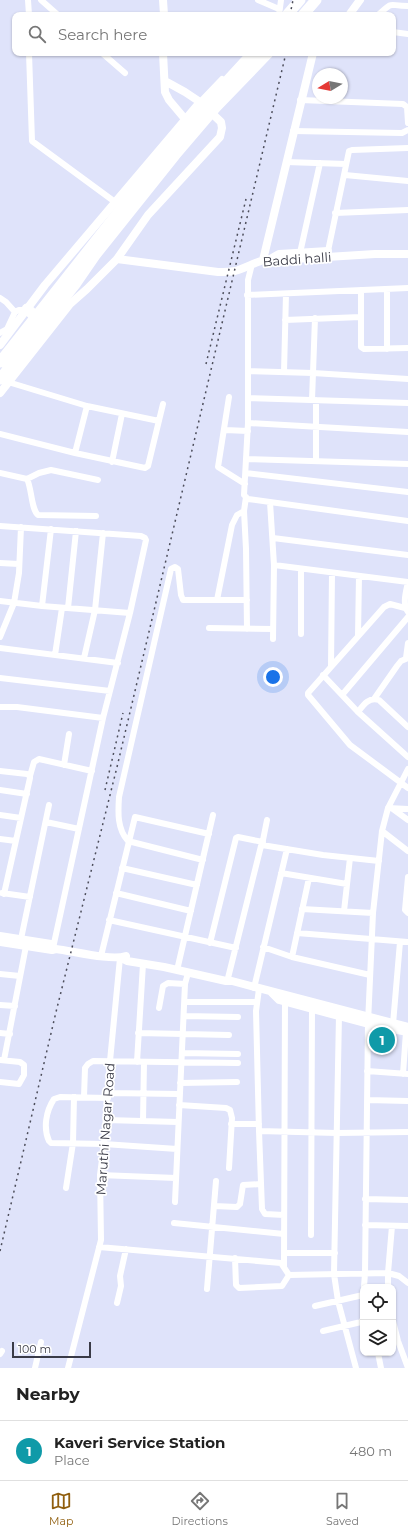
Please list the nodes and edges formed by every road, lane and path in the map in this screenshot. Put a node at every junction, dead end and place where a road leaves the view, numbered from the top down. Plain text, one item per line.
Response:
1 (28, 0) edge
2 (41, 0) edge
3 (163, 0) edge
4 (258, 0) edge
5 (281, 0) edge
6 (300, 0) edge
7 (316, 0) edge
8 (360, 0) edge
9 (408, 6) edge
10 (29, 12) edge
11 (55, 12) edge
12 (164, 12) edge
13 (279, 12) edge
14 (281, 12) edge
15 (282, 12) edge
16 (306, 12) edge
17 (352, 12) edge
18 (381, 12) edge
19 (396, 32) edge
20 (408, 34) edge
21 (30, 56) edge
22 (105, 56) edge
23 (163, 56) edge
24 (243, 56) edge
25 (250, 56) edge
26 (265, 56) edge
27 (312, 56) edge
28 (125, 73) dead end
29 (165, 81) junction
30 (300, 100) junction
31 (198, 105) junction
32 (407, 105) edge
33 (185, 119) junction
34 (408, 123) edge
35 (293, 131) junction
36 (408, 132) edge
37 (408, 148) edge
38 (172, 151) junction
39 (286, 162) junction
40 (320, 163) junction
41 (346, 164) junction
42 (345, 175) junction
43 (408, 181) edge
44 (115, 202) junction
45 (408, 210) edge
46 (335, 213) junction
47 (408, 249) edge
48 (328, 251) junction
49 (300, 253) junction
50 (408, 254) edge
51 (272, 258) junction
52 (117, 259) junction
53 (263, 260) junction
54 (252, 264) junction
55 (237, 270) junction
56 (248, 280) junction
57 (408, 288) edge
58 (387, 289) junction
59 (361, 290) junction
60 (286, 294) junction
61 (248, 295) junction
62 (0, 298) edge
63 (14, 312) junction
64 (30, 312) junction
65 (315, 318) junction
66 (361, 318) junction
67 (286, 320) junction
68 (0, 333) edge
69 (0, 345) edge
70 (408, 348) edge
71 (387, 349) junction
72 (0, 362) edge
73 (248, 371) junction
74 (284, 372) junction
75 (313, 373) junction
76 (408, 379) edge
77 (4, 380) edge
78 (0, 393) edge
79 (230, 397) dead end
80 (248, 398) junction
81 (314, 400) junction
82 (408, 403) edge
83 (163, 404) dead end
84 (87, 406) junction
85 (122, 414) junction
86 (159, 421) junction
87 (248, 423) junction
88 (315, 428) junction
89 (225, 430) junction
90 (248, 431) junction
91 (408, 432) edge
92 (0, 434) edge
93 (75, 453) junction
94 (246, 459) junction
95 (316, 461) junction
96 (112, 462) junction
97 (408, 464) edge
98 (0, 473) edge
99 (246, 473) junction
100 (27, 479) junction
101 (98, 480) dead end
102 (245, 484) junction
103 (408, 492) edge
104 (246, 497) junction
105 (270, 502) junction
106 (244, 511) junction
107 (96, 516) dead end
108 (408, 521) edge
109 (0, 526) edge
110 (21, 527) junction
111 (51, 529) junction
112 (76, 531) junction
113 (103, 533) junction
114 (273, 538) junction
115 (408, 555) edge
116 (0, 563) edge
117 (19, 564) junction
118 (274, 565) junction
119 (301, 569) junction
120 (332, 573) junction
121 (359, 576) junction
122 (217, 600) junction
123 (247, 600) junction
124 (0, 601) edge
125 (14, 603) junction
126 (42, 606) junction
127 (65, 608) junction
128 (95, 610) junction
129 (407, 610) edge
130 (130, 613) junction
131 (408, 617) edge
132 (209, 628) dead end
133 (247, 629) junction
134 (273, 629) junction
135 (1, 634) edge
136 (301, 634) dead end
137 (358, 636) junction
138 (273, 639) dead end
139 (408, 643) edge
140 (0, 648) edge
141 (55, 655) junction
142 (84, 658) junction
143 (407, 658) edge
144 (118, 663) junction
145 (331, 666) junction
146 (323, 675) junction
147 (0, 678) edge
148 (110, 691) junction
149 (342, 695) junction
150 (374, 699) junction
151 (0, 707) edge
152 (358, 712) junction
153 (103, 718) junction
154 (408, 727) edge
155 (69, 734) dead end
156 (408, 757) edge
157 (64, 765) junction
158 (408, 769) edge
159 (0, 771) edge
160 (92, 771) junction
161 (30, 776) junction
162 (400, 783) junction
163 (408, 788) edge
164 (0, 790) edge
165 (27, 794) junction
166 (49, 805) dead end
167 (390, 808) junction
168 (408, 809) edge
169 (0, 815) edge
170 (213, 815) dead end
171 (21, 818) junction
172 (267, 820) dead end
173 (408, 820) edge
174 (46, 822) junction
175 (79, 829) junction
176 (382, 831) junction
177 (209, 834) junction
178 (0, 839) edge
179 (16, 841) junction
180 (128, 841) junction
181 (262, 843) junction
182 (287, 849) junction
183 (408, 851) edge
184 (350, 858) junction
185 (203, 860) junction
186 (379, 861) junction
187 (122, 868) junction
188 (281, 873) junction
189 (408, 877) edge
190 (309, 878) junction
191 (346, 884) junction
192 (197, 885) junction
193 (2, 893) edge
194 (116, 893) junction
195 (30, 897) junction
196 (302, 909) junction
197 (190, 910) junction
198 (344, 911) junction
199 (373, 913) junction
200 (408, 913) edge
201 (109, 920) junction
202 (297, 932) junction
203 (0, 936) edge
204 (184, 937) junction
205 (372, 940) junction
206 (0, 942) edge
207 (210, 942) junction
208 (400, 942) junction
209 (408, 942) edge
210 (24, 943) junction
211 (263, 947) junction
212 (54, 948) junction
213 (236, 948) junction
214 (100, 956) junction
215 (292, 957) junction
216 (121, 958) junction
217 (143, 964) junction
218 (178, 966) junction
219 (188, 972) junction
220 (0, 974) edge
221 (370, 975) junction
222 (20, 976) junction
223 (230, 979) junction
224 (185, 984) junction
225 (256, 988) junction
226 (271, 992) junction
227 (285, 1001) junction
228 (185, 1002) junction
229 (256, 1002) junction
230 (0, 1005) edge
231 (15, 1006) junction
232 (159, 1008) dead end
233 (312, 1008) junction
234 (339, 1015) junction
235 (184, 1016) junction
236 (238, 1017) dead end
237 (368, 1020) junction
238 (393, 1024) junction
239 (407, 1030) edge
240 (0, 1033) edge
241 (138, 1033) junction
242 (10, 1034) junction
243 (183, 1034) junction
244 (229, 1035) dead end
245 (182, 1053) junction
246 (238, 1054) dead end
247 (2, 1060) edge
248 (110, 1061) junction
249 (137, 1062) junction
250 (144, 1062) junction
251 (181, 1062) junction
252 (238, 1063) dead end
253 (367, 1071) junction
254 (405, 1074) edge
255 (0, 1082) edge
256 (237, 1082) dead end
257 (180, 1083) junction
258 (142, 1093) junction
259 (179, 1094) junction
260 (108, 1095) junction
261 (74, 1097) junction
262 (84, 1097) junction
263 (367, 1100) junction
264 (408, 1101) edge
265 (179, 1105) junction
266 (106, 1120) junction
267 (142, 1121) junction
268 (178, 1122) junction
269 (232, 1124) junction
270 (259, 1127) junction
271 (285, 1131) junction
272 (312, 1132) junction
273 (367, 1132) junction
274 (408, 1132) edge
275 (337, 1133) junction
276 (73, 1143) junction
277 (104, 1144) junction
278 (177, 1149) junction
279 (229, 1168) dead end
280 (100, 1175) junction
281 (176, 1178) junction
282 (216, 1181) dead end
283 (261, 1184) junction
284 (66, 1188) dead end
285 (365, 1199) junction
286 (408, 1200) edge
287 (175, 1202) dead end
288 (214, 1206) junction
289 (284, 1215) junction
290 (174, 1223) dead end
291 (365, 1225) junction
292 (392, 1226) junction
293 (408, 1226) edge
294 (212, 1228) junction
295 (284, 1234) junction
296 (311, 1235) dead end
297 (99, 1247) junction
298 (126, 1249) junction
299 (284, 1253) junction
300 (335, 1253) junction
301 (209, 1256) junction
302 (235, 1258) junction
303 (284, 1266) junction
304 (365, 1273) junction
305 (388, 1273) junction
306 (334, 1274) junction
307 (289, 1275) junction
308 (408, 1283) edge
309 (364, 1284) edge
310 (388, 1284) edge
311 (207, 1289) dead end
312 (360, 1295) edge
313 (338, 1301) junction
314 (117, 1303) dead end
315 (315, 1306) dead end
316 (362, 1320) edge
317 (344, 1326) junction
318 (322, 1331) dead end
319 (396, 1331) edge
320 (41, 1342) dead end
321 (378, 1356) edge
322 (407, 1366) edge
323 (35, 1368) edge
324 (68, 1368) edge
325 (356, 1368) edge
326 (380, 1368) edge

1 - 10 street
2 - 11 street
3 - 12 street
4 - 13 street
5 - 14 street
6 - 15 highway
7 - 16 highway
8 - 17 street
9 - 18 street
19 - 20 street
21 - 44 street
22 - 28 street
23 - 29 street
24 - 31 street
25 - 38 highway
26 - 38 highway
27 - 30 street
29 - 31 street
29 - 33 street
30 - 32 street
30 - 35 street
31 - 33 street
31 - 52 street
32 - 34 street
33 - 44 street
35 - 36 street
35 - 39 street
37 - 41 street
38 - 64 highway
38 - 77 highway
39 - 40 street
39 - 53 street
40 - 41 street
40 - 49 street
41 - 42 street
42 - 43 street
42 - 46 street
44 - 64 street
45 - 46 street
46 - 48 street
47 - 48 street
48 - 49 street
49 - 51 street
50 - 51 street, Baddi halli
51 - 53 street, Baddi halli
52 - 55 street, Baddi halli
52 - 77 street
53 - 54 street, Baddi halli
54 - 55 street, Baddi halli
54 - 56 street
55 - 56 street
56 - 61 street
57 - 58 street
58 - 59 street
58 - 71 street
59 - 60 street
59 - 66 street
60 - 61 street
60 - 67 street
61 - 73 street
62 - 63 street
63 - 64 street
63 - 68 street
64 - 69 street
64 - 72 highway
65 - 66 street
65 - 67 street
65 - 75 street
66 - 71 street
67 - 74 street
70 - 71 street
73 - 74 street
73 - 80 street
74 - 75 street
75 - 76 street
75 - 81 street
77 - 78 street
77 - 84 street
79 - 89 street
80 - 81 street
80 - 87 street
81 - 82 street
81 - 88 street
83 - 86 street
84 - 85 street
84 - 93 street
85 - 86 street
85 - 96 street
86 - 96 street
87 - 88 street
87 - 90 street
88 - 91 street
88 - 95 street
89 - 90 street
89 - 102 street
90 - 94 street
92 - 93 street
93 - 96 street
94 - 95 street
94 - 99 street
95 - 97 street
98 - 100 street
99 - 102 street
99 - 103 street
100 - 101 street
100 - 107 street
102 - 104 street
104 - 105 street
104 - 106 street
105 - 108 street
105 - 114 street
106 - 122 street
106 - 123 street
109 - 110 street
110 - 111 street
110 - 117 street
111 - 112 street
111 - 126 street
112 - 113 street
112 - 127 street
113 - 128 street
113 - 130 street
114 - 115 street
114 - 118 street
116 - 117 street
117 - 125 street
118 - 119 street
118 - 134 street
119 - 120 street
119 - 136 street
120 - 121 street
120 - 145 street
121 - 129 street
121 - 137 street
122 - 123 street
122 - 180 street
123 - 133 street
124 - 125 street
125 - 126 street
125 - 135 street
126 - 127 street
127 - 128 street
127 - 141 street
128 - 130 street
128 - 142 street
129 - 137 street
130 - 144 street
131 - 149 street
132 - 133 street
133 - 134 street
134 - 138 street
137 - 145 street
139 - 143 street
140 - 141 street
141 - 142 street
142 - 144 street
143 - 150 street
144 - 148 street
145 - 146 street
146 - 149 street
146 - 162 street
147 - 148 street
148 - 153 street
149 - 152 street
150 - 152 street
150 - 154 street
151 - 153 street
152 - 156 street
153 - 160 street
155 - 157 street
157 - 160 street
157 - 161 street
158 - 162 street
159 - 161 street
160 - 175 street
161 - 165 street
162 - 163 street
162 - 167 street
164 - 165 street
165 - 171 street
166 - 174 street
167 - 168 street
167 - 173 street
167 - 176 street
169 - 171 street
170 - 177 street
171 - 179 street
172 - 181 street
174 - 175 street
174 - 195 street
175 - 212 street
176 - 183 street
176 - 186 street
177 - 180 street
177 - 185 street
178 - 179 street
179 - 193 street
180 - 185 street
180 - 187 street
181 - 182 street
181 - 207 street
181 - 213 street
182 - 184 street
182 - 188 street
184 - 186 street
184 - 191 street
185 - 192 street
186 - 199 street
187 - 192 street
187 - 194 street
188 - 190 street
188 - 211 street
189 - 200 street
190 - 191 street
190 - 196 street
191 - 198 street
192 - 197 street
193 - 195 street
194 - 197 street
194 - 201 street
195 - 210 street
196 - 198 street
196 - 202 street
197 - 204 street
198 - 199 street
199 - 205 street
201 - 204 street
201 - 214 street
202 - 205 street
202 - 215 street
203 - 210 street
204 - 207 street
204 - 218 street
205 - 208 street
205 - 221 street
206 - 210 street
207 - 213 street
208 - 209 street
208 - 238 street
210 - 212 street
210 - 222 street
211 - 215 street
211 - 225 street
212 - 214 street
213 - 223 street
214 - 216 street
215 - 221 street
216 - 217 street
216 - 218 street
216 - 248 street, Maruthi Nagar Road
217 - 219 street
217 - 241 street
218 - 223 street
219 - 223 street
219 - 224 street
220 - 222 street
221 - 237 street
222 - 231 street
223 - 225 street
224 - 228 street
224 - 232 street
225 - 226 street
225 - 229 street
226 - 227 street
226 - 237 street
227 - 233 street
227 - 271 street
228 - 229 street
228 - 235 street
229 - 270 street
230 - 231 street
231 - 242 street
233 - 234 street
233 - 272 street
234 - 237 street
234 - 275 street
235 - 236 street
235 - 243 street
237 - 238 street
237 - 239 street
237 - 253 street
238 - 239 street
239 - 254 street
240 - 242 street
241 - 243 street
241 - 249 street
242 - 247 street
243 - 244 street
243 - 245 street
245 - 246 street
245 - 251 street
247 - 255 street
248 - 249 street
248 - 260 street, Maruthi Nagar Road
248 - 262 street
249 - 250 street
250 - 251 street
250 - 258 street
251 - 252 street
251 - 257 street
253 - 254 street
253 - 263 street
256 - 257 street
257 - 259 street
258 - 259 street
258 - 260 street
258 - 267 street
259 - 265 street
260 - 262 street
260 - 266 street, Maruthi Nagar Road
261 - 262 street
261 - 276 street
261 - 276 street
263 - 264 street
263 - 273 street
265 - 268 street
265 - 269 street
266 - 267 street
266 - 277 street, Maruthi Nagar Road
267 - 268 street
268 - 278 street
269 - 270 street
269 - 279 street
270 - 271 street
270 - 283 street
271 - 272 street
271 - 289 street
272 - 275 street
272 - 296 street
273 - 274 street
273 - 275 street
273 - 285 street
275 - 300 street
276 - 277 street
276 - 284 street
277 - 278 street
277 - 280 street, Maruthi Nagar Road
278 - 281 street
280 - 281 street
280 - 297 street, Maruthi Nagar Road
281 - 287 street
282 - 288 street
283 - 288 street
283 - 289 street
285 - 286 street
285 - 291 street
288 - 294 street
289 - 295 street
290 - 294 street
291 - 292 street
291 - 304 street
292 - 293 street
292 - 305 street
294 - 295 street
294 - 301 street
295 - 299 street
297 - 298 street
297 - 324 street, Maruthi Nagar Road
298 - 301 street
298 - 314 street
299 - 300 street
299 - 303 street
300 - 306 street
301 - 302 street
301 - 311 street
302 - 303 street
302 - 307 street
303 - 307 street
304 - 305 street
304 - 306 street
304 - 309 street
305 - 308 street
305 - 310 street
306 - 307 street
306 - 313 street
312 - 313 street
313 - 315 street
313 - 317 street
316 - 317 street
317 - 318 street
317 - 325 street
319 - 322 street
320 - 323 street
321 - 326 street

